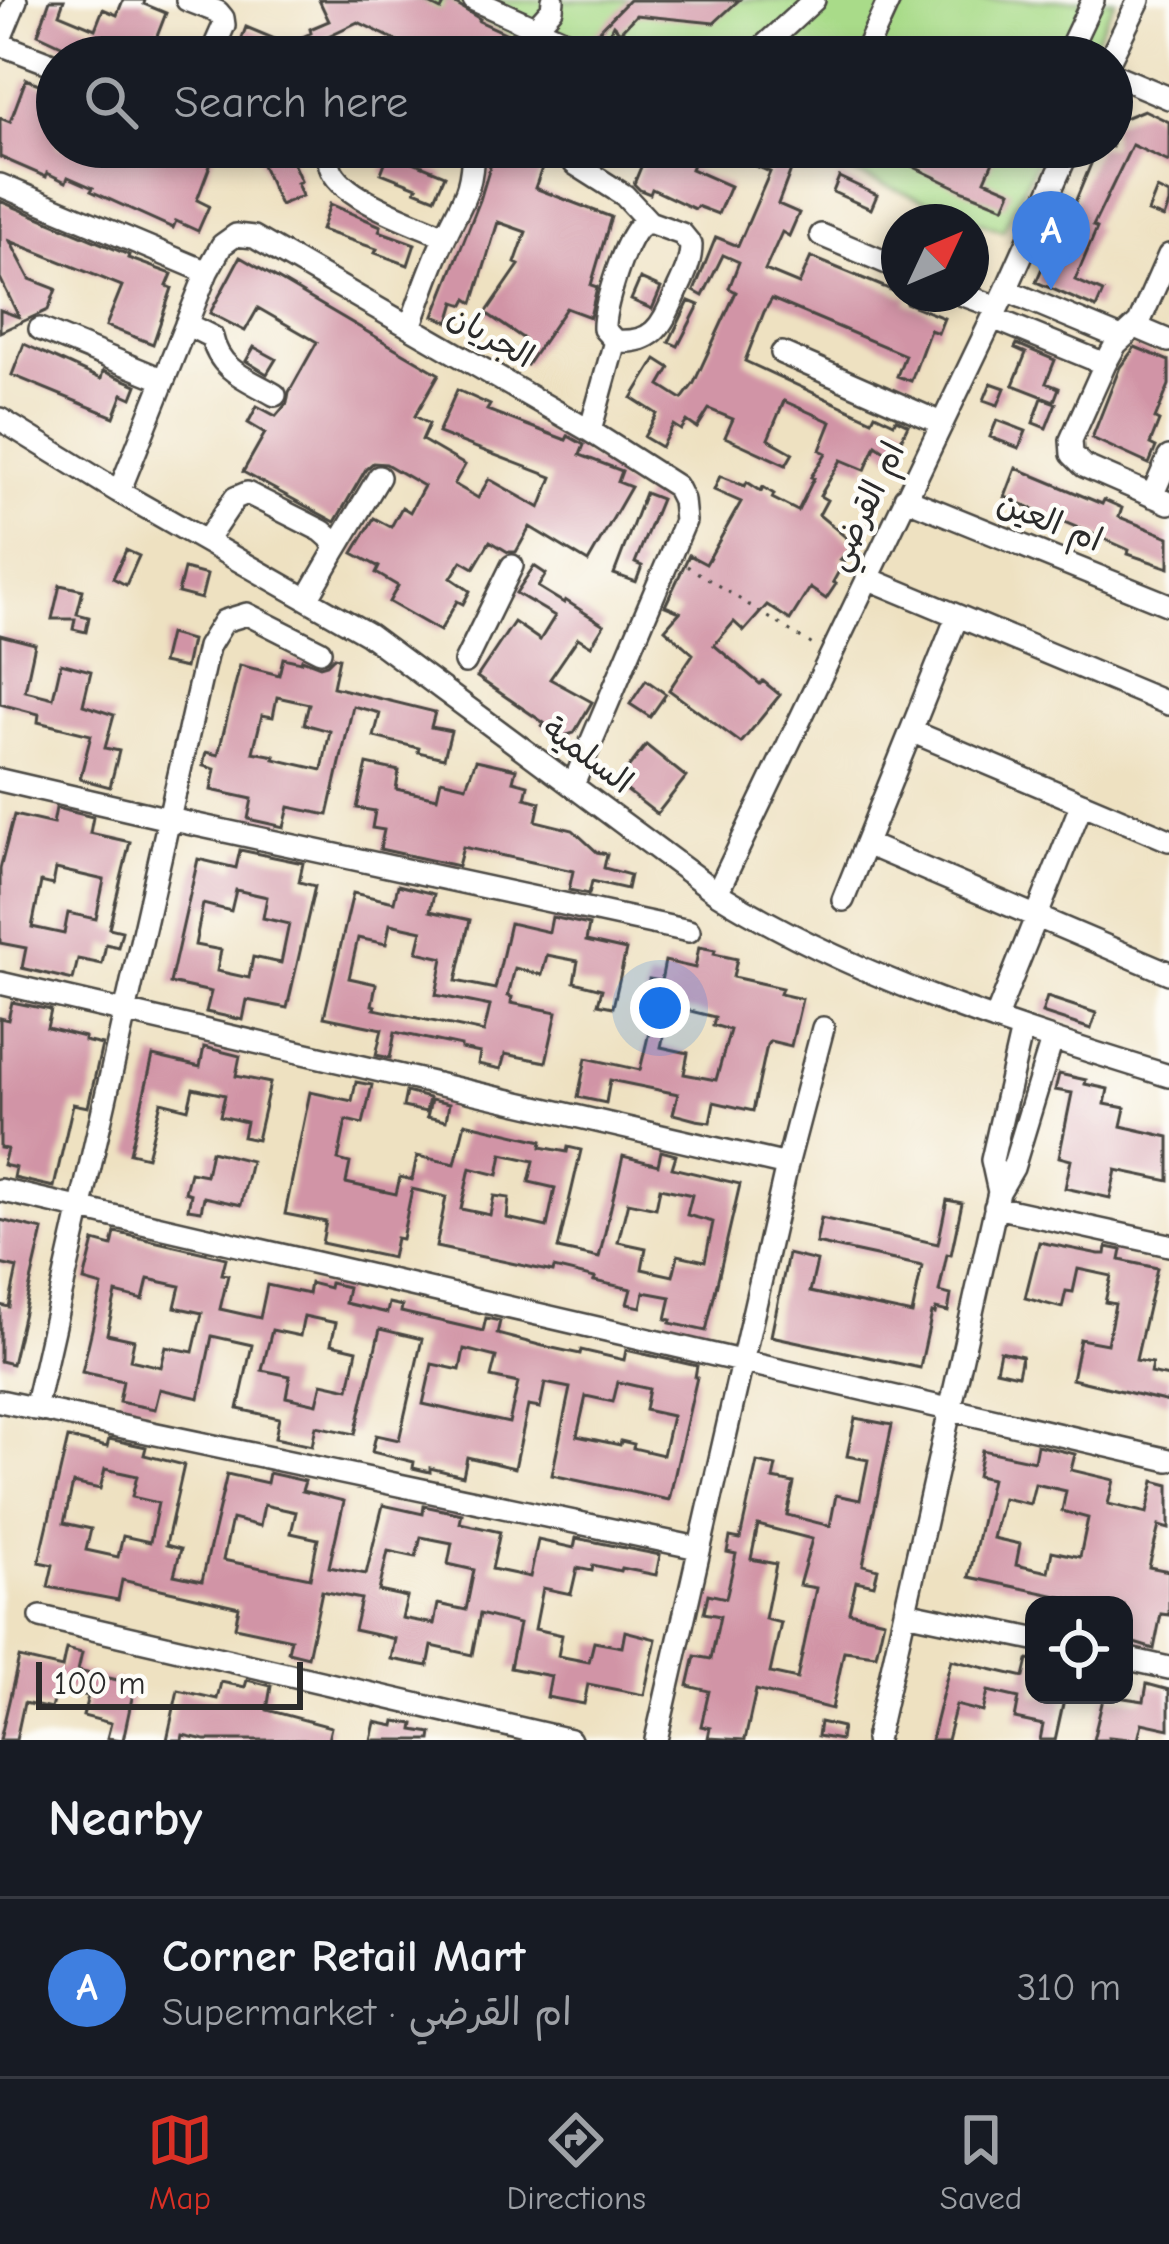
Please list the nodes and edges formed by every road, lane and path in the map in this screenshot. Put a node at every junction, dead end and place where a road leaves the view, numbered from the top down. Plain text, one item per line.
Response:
1 (16, 0) edge
2 (188, 0) edge
3 (474, 0) edge
4 (553, 0) edge
5 (814, 0) edge
6 (889, 0) edge
7 (1093, 0) edge
8 (1139, 0) edge
9 (535, 28) junction
10 (219, 36) edge
11 (553, 36) edge
12 (775, 36) edge
13 (873, 36) edge
14 (1076, 36) edge
15 (1121, 36) edge
16 (0, 41) edge
17 (36, 57) edge
18 (1133, 83) edge
19 (1169, 98) edge
20 (330, 168) edge
21 (473, 168) edge
22 (581, 168) edge
23 (1061, 168) edge
24 (0, 185) edge
25 (649, 222) junction
26 (821, 235) dead end
27 (445, 236) junction
28 (1169, 255) edge
29 (881, 260) edge
30 (207, 272) junction
31 (989, 302) edge
32 (999, 305) junction
33 (187, 323) junction
34 (410, 327) junction
35 (40, 329) dead end
36 (1128, 332) junction
37 (615, 341) junction
38 (1169, 341) edge
39 (782, 353) dead end
40 (1105, 364) junction
41 (164, 380) junction
42 (275, 395) dead end
43 (0, 418) edge
44 (941, 423) junction
45 (590, 431) junction
46 (1169, 457) edge
47 (379, 477) dead end
48 (119, 492) junction
49 (905, 498) junction
50 (1161, 500) edge
51 (206, 541) junction
52 (336, 549) junction
53 (670, 555) junction
54 (512, 566) dead end
55 (867, 578) junction
56 (307, 599) junction
57 (1169, 604) edge
58 (957, 616) junction
59 (320, 651) dead end
60 (830, 656) junction
61 (456, 675) junction
62 (1169, 704) edge
63 (911, 731) junction
64 (0, 780) edge
65 (573, 784) junction
66 (1082, 803) junction
67 (169, 819) junction
68 (1169, 840) edge
69 (866, 844) junction
70 (717, 892) junction
71 (843, 900) dead end
72 (1036, 916) junction
73 (688, 931) dead end
74 (1169, 973) edge
75 (0, 983) edge
76 (127, 1014) junction
77 (995, 1020) junction
78 (823, 1028) dead end
79 (1022, 1029) junction
80 (1052, 1040) junction
81 (1169, 1076) edge
82 (787, 1165) junction
83 (0, 1190) edge
84 (997, 1199) junction
85 (81, 1209) junction
86 (1169, 1245) edge
87 (742, 1363) junction
88 (0, 1401) edge
89 (35, 1409) junction
90 (950, 1411) junction
91 (1169, 1460) edge
92 (698, 1548) junction
93 (905, 1612) junction
94 (41, 1617) dead end
95 (1025, 1637) edge
96 (1133, 1660) edge
97 (1169, 1668) edge
98 (570, 1740) edge
99 (656, 1740) edge
100 (877, 1740) edge

1 - 16 street
2 - 10 street
3 - 9 street
4 - 9 street
5 - 12 street
6 - 13 street
7 - 14 street
8 - 15 street
9 - 11 street
16 - 17 street
18 - 19 street
20 - 27 street
21 - 27 street
22 - 25 street
23 - 32 street, ام القرضي
24 - 30 street
25 - 37 street
25 - 37 street
26 - 29 street
27 - 34 street
28 - 36 street
30 - 33 street, الجريان
30 - 34 street, الجريان
31 - 32 street
32 - 36 street
32 - 40 street
32 - 44 street, ام القرضي
33 - 41 street, الجريان
33 - 42 street
34 - 45 street, الجريان
35 - 41 street
36 - 38 street
36 - 40 street
37 - 45 street
39 - 44 street
40 - 50 street
41 - 48 street, الجريان
43 - 48 street, السلمية
44 - 49 street, ام القرضي
45 - 53 street, الجريان
46 - 50 street
47 - 52 street
48 - 51 street, السلمية
49 - 55 street, ام القرضي
49 - 57 street, ام العين
51 - 52 street
51 - 56 street, السلمية
52 - 56 street
53 - 60 path
53 - 65 street, الجريان
54 - 61 street
55 - 58 street
55 - 60 street, ام القرضي
56 - 61 street, السلمية
58 - 62 street
58 - 63 street
59 - 67 street
60 - 70 street, ام القرضي
61 - 65 street, السلمية
63 - 66 street
63 - 69 street
64 - 67 street
65 - 70 street, السلمية
66 - 68 street
66 - 72 street
67 - 73 street
67 - 76 street
69 - 71 street
69 - 72 street
70 - 77 street, السلمية
72 - 74 street
72 - 77 street
75 - 76 street
76 - 82 street
76 - 85 street
77 - 79 street, السلمية
78 - 82 street
79 - 80 street, السلمية
79 - 84 street
80 - 81 street, السلمية
80 - 84 street
82 - 87 street
83 - 85 street
84 - 86 street
84 - 90 street
85 - 87 street
85 - 89 street
87 - 90 street
87 - 92 street
88 - 89 street
89 - 92 street
90 - 91 street
90 - 93 street
92 - 99 street
93 - 95 street
93 - 100 street
94 - 98 street
96 - 97 street

